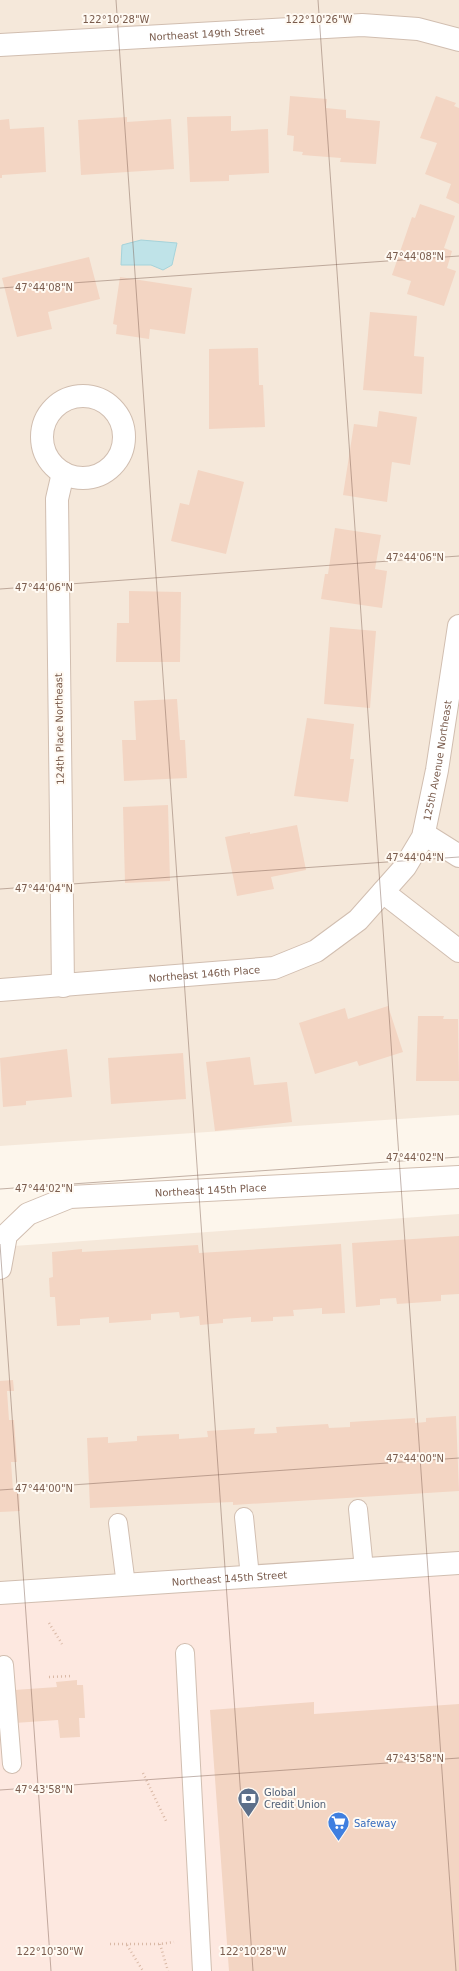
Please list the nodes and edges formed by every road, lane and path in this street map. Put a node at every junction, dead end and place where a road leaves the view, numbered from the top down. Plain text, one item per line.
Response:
1 (459, 40) edge
2 (0, 45) edge
3 (63, 473) dead end
4 (459, 626) edge
5 (424, 834) junction
6 (459, 856) edge
7 (405, 867) joint
8 (383, 892) junction
9 (459, 951) edge
10 (63, 986) junction
11 (0, 990) edge
12 (459, 1177) edge
13 (0, 1268) edge
14 (358, 1509) dead end
15 (244, 1516) dead end
16 (118, 1523) dead end
17 (459, 1563) edge
18 (364, 1569) junction
19 (250, 1577) junction
20 (126, 1585) junction
21 (0, 1593) edge
22 (50, 1623) dead end
23 (62, 1644) dead end
24 (185, 1653) dead end
25 (10, 1665) dead end
26 (72, 1676) dead end
27 (49, 1677) dead end
28 (17, 1763) dead end
29 (143, 1773) dead end
30 (166, 1821) dead end
31 (174, 1942) dead end
32 (110, 1944) dead end
33 (160, 1944) junction
34 (127, 1945) junction
35 (143, 1971) edge
36 (168, 1971) edge
37 (202, 1971) edge

1 - 2 street, Northeast 149th Street
3 - 10 street, 124th Place Northeast
4 - 5 street, 125th Avenue Northeast
5 - 6 street
5 - 7 street, 125th Avenue Northeast
7 - 8 street, Northeast 146th Place
8 - 9 street
8 - 10 street, Northeast 146th Place
10 - 11 street, Northeast 146th Place
12 - 13 street, Northeast 145th Place
14 - 18 lane
15 - 19 lane
16 - 20 lane
17 - 18 street, Northeast 145th Street
18 - 19 street, Northeast 145th Street
19 - 20 street, Northeast 145th Street
20 - 21 street, Northeast 145th Street
22 - 23 path
24 - 37 lane
25 - 28 lane
26 - 27 path
29 - 30 path
31 - 33 path
32 - 34 path
33 - 34 path
33 - 36 path
34 - 35 path

